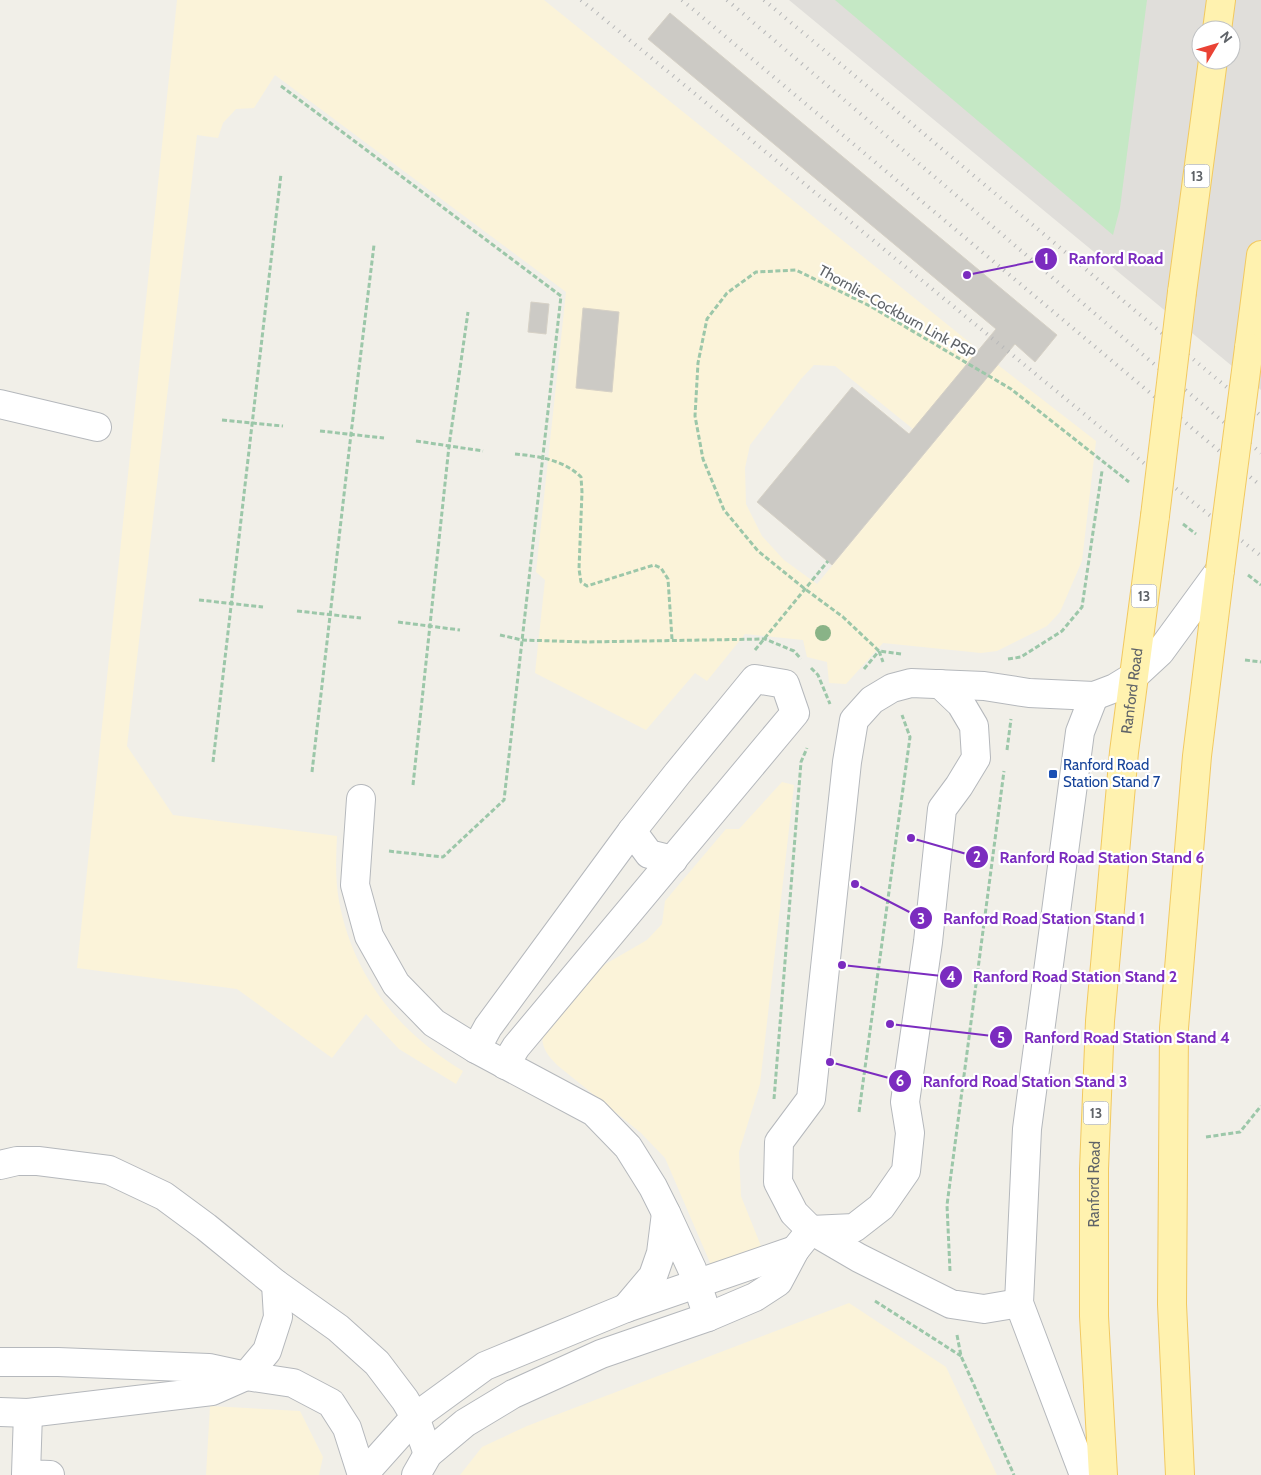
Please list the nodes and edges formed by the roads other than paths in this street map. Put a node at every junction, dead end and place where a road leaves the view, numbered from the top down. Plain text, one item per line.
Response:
1 (1221, 0) edge
2 (1218, 20) edge
3 (1212, 70) edge
4 (1261, 255) edge
5 (0, 404) edge
6 (98, 427) dead end
7 (1220, 570) junction
8 (1133, 677) junction
9 (940, 684) junction
10 (1094, 696) junction
11 (361, 799) dead end
12 (632, 831) junction
13 (673, 860) junction
14 (476, 1049) junction
15 (505, 1065) junction
16 (0, 1165) edge
17 (666, 1213) junction
18 (803, 1240) junction
19 (276, 1284) junction
20 (697, 1284) junction
21 (1019, 1303) junction
22 (626, 1308) junction
23 (708, 1317) junction
24 (0, 1362) edge
25 (246, 1376) junction
26 (0, 1412) edge
27 (28, 1413) junction
28 (415, 1417) junction
29 (422, 1464) edge
30 (50, 1475) edge
31 (362, 1475) edge
32 (1084, 1475) edge
33 (1103, 1475) edge
34 (1180, 1475) edge

1 - 2 main road
3 - 8 main road, Ranford Road / 13, bridge
4 - 7 main road, bridge
5 - 6 lane
7 - 8 lane
7 - 34 main road
8 - 10 lane
8 - 33 main road, Ranford Road / 13
9 - 10 lane
9 - 18 lane
9 - 18 lane
10 - 21 lane
11 - 14 lane
12 - 13 lane
12 - 13 lane
12 - 14 lane
13 - 15 lane
14 - 15 lane
15 - 17 lane
16 - 19 lane
17 - 20 lane
17 - 22 lane
18 - 20 lane
18 - 21 lane
18 - 23 lane
19 - 25 lane
19 - 28 lane
20 - 22 lane
20 - 23 lane
21 - 32 lane
22 - 28 lane
23 - 29 lane
24 - 25 lane
25 - 27 lane
25 - 31 lane
26 - 27 lane
27 - 30 lane
28 - 29 lane
28 - 31 lane

